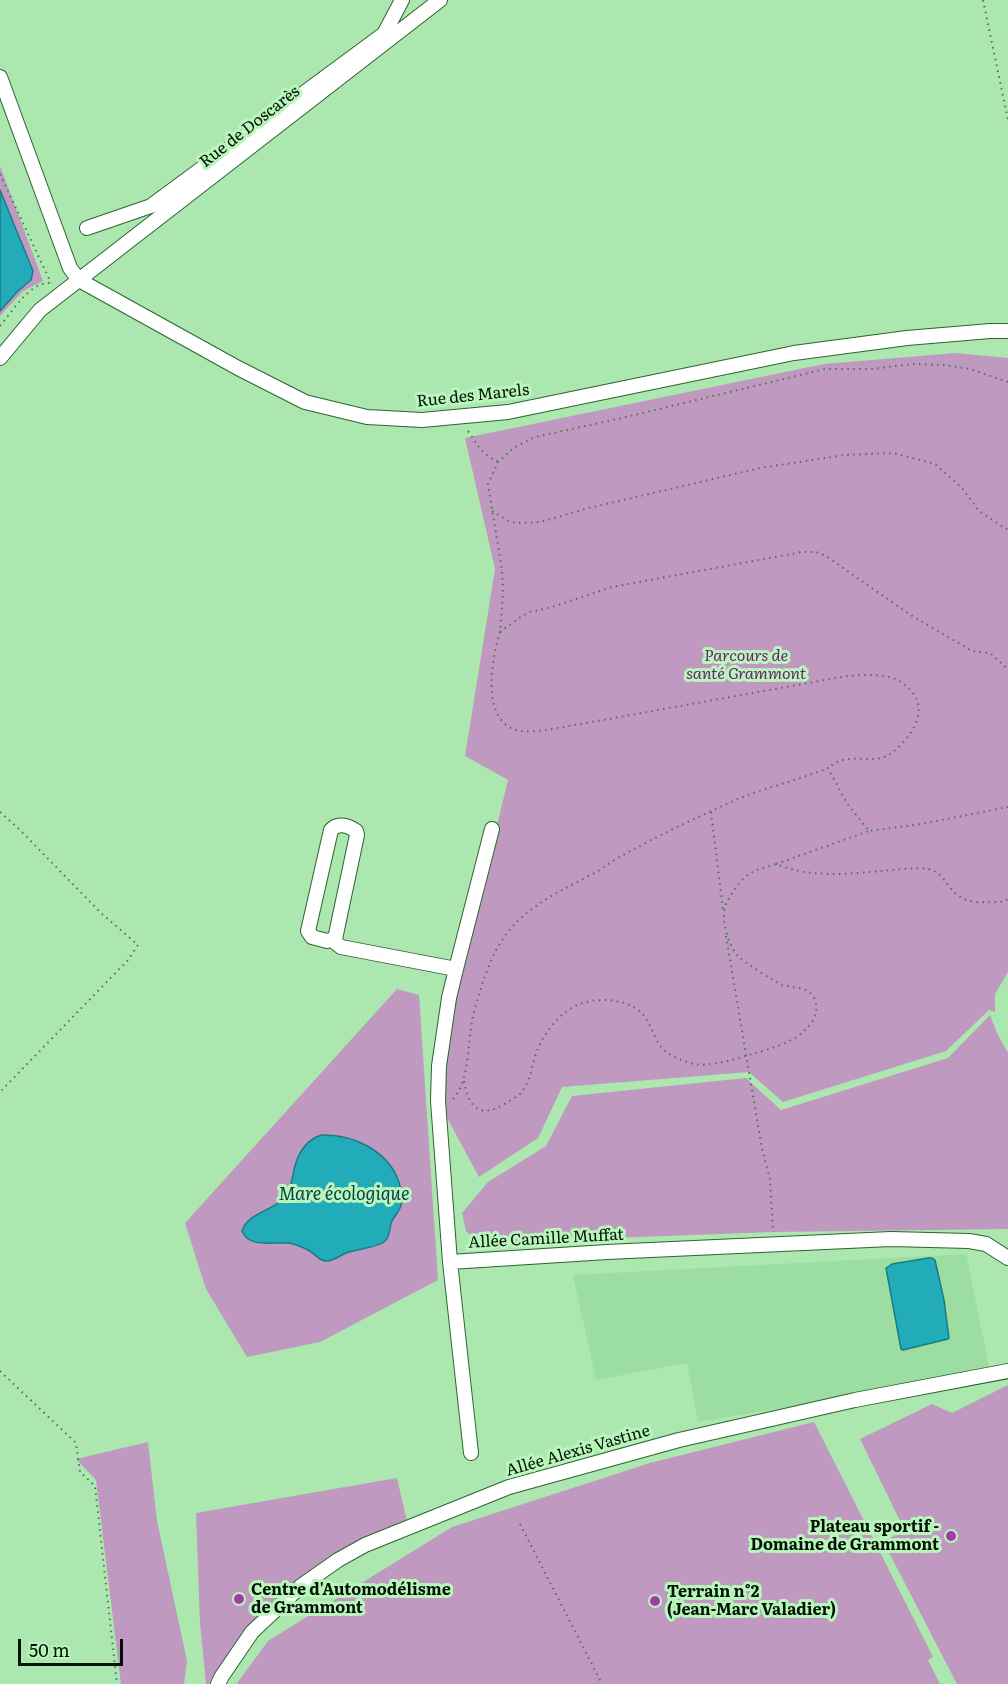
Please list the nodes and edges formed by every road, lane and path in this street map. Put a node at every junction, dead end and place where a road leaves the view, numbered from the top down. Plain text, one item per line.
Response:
1 (402, 0) edge
2 (440, 0) edge
3 (983, 0) edge
4 (0, 77) edge
5 (1008, 120) edge
6 (0, 174) edge
7 (87, 228) dead end
8 (79, 280) junction
9 (51, 283) dead end
10 (1008, 332) edge
11 (0, 358) edge
12 (1008, 382) edge
13 (452, 418) junction
14 (498, 462) junction
15 (492, 511) junction
16 (1008, 530) edge
17 (500, 632) junction
18 (1008, 669) edge
19 (828, 768) junction
20 (1008, 807) edge
21 (0, 812) edge
22 (711, 812) junction
23 (492, 829) dead end
24 (870, 831) junction
25 (777, 864) junction
26 (1008, 899) edge
27 (724, 913) junction
28 (726, 933) junction
29 (334, 939) junction
30 (456, 969) junction
31 (747, 1056) junction
32 (464, 1081) junction
33 (0, 1092) edge
34 (438, 1101) junction
35 (773, 1245) junction
36 (1008, 1258) edge
37 (450, 1262) junction
38 (0, 1371) edge
39 (1008, 1371) edge
40 (471, 1453) dead end
41 (520, 1524) dead end
42 (117, 1684) edge
43 (218, 1684) edge
44 (602, 1684) edge

1 - 7 street
2 - 8 street, Rue de Doscarès
3 - 5 path
4 - 8 street
6 - 9 path
8 - 11 street
8 - 13 street, Rue des Marels
10 - 13 street, Rue des Marels
12 - 14 path
13 - 14 path
14 - 15 path
15 - 16 path
15 - 17 path
17 - 18 path
17 - 19 path
19 - 22 path
19 - 24 path
20 - 24 path
21 - 33 path
22 - 27 path
22 - 32 path
23 - 30 street, Allée Camille Muffat
24 - 25 path
25 - 26 path
25 - 27 path
27 - 28 path
28 - 31 path
28 - 31 path
29 - 29 street
29 - 30 street
30 - 34 street, Allée Camille Muffat
31 - 32 path
31 - 35 path
32 - 34 path
34 - 37 street, Allée Camille Muffat
35 - 36 street, Allée Camille Muffat
35 - 37 street, Allée Camille Muffat
37 - 40 street
38 - 42 path
39 - 43 street, Allée Alexis Vastine
41 - 44 path

